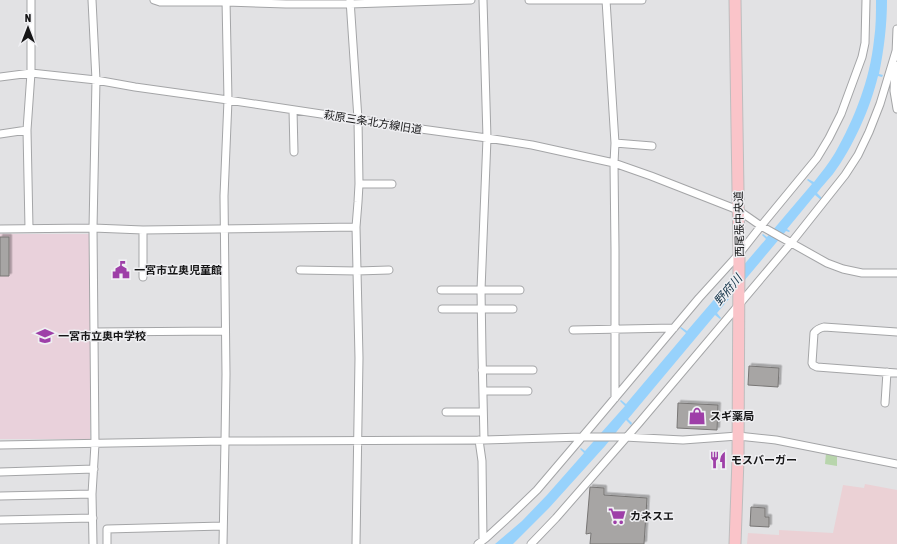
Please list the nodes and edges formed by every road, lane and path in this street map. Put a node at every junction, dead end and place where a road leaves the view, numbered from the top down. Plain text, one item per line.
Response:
1 (31, 0) edge
2 (92, 0) edge
3 (154, 0) edge
4 (471, 0) edge
5 (483, 0) edge
6 (529, 0) edge
7 (606, 0) edge
8 (642, 0) edge
9 (735, 0) edge
10 (866, 0) edge
11 (226, 1) edge
12 (350, 2) edge
13 (897, 29) edge
14 (896, 51) junction
15 (31, 73) junction
16 (0, 77) edge
17 (96, 80) junction
18 (228, 100) junction
19 (897, 109) edge
20 (293, 110) junction
21 (358, 119) junction
22 (27, 130) junction
23 (0, 134) edge
24 (487, 138) junction
25 (615, 143) junction
26 (652, 146) dead end
27 (294, 152) dead end
28 (614, 163) junction
29 (359, 184) junction
30 (392, 184) dead end
31 (738, 210) junction
32 (356, 227) junction
33 (762, 227) junction
34 (0, 228) edge
35 (29, 228) junction
36 (93, 228) junction
37 (225, 228) junction
38 (143, 230) junction
39 (790, 242) junction
40 (739, 254) junction
41 (300, 270) dead end
42 (357, 270) junction
43 (389, 270) dead end
44 (897, 273) edge
45 (143, 277) dead end
46 (441, 290) dead end
47 (481, 290) junction
48 (520, 290) dead end
49 (739, 303) junction
50 (442, 309) dead end
51 (481, 309) junction
52 (513, 309) dead end
53 (674, 328) junction
54 (615, 329) junction
55 (573, 330) dead end
56 (225, 331) junction
57 (94, 332) junction
58 (897, 332) edge
59 (482, 370) junction
60 (533, 370) dead end
61 (887, 372) junction
62 (897, 373) edge
63 (483, 391) junction
64 (528, 391) dead end
65 (615, 398) junction
66 (885, 403) dead end
67 (446, 412) dead end
68 (483, 412) junction
69 (738, 436) junction
70 (584, 437) junction
71 (625, 437) junction
72 (357, 440) junction
73 (482, 440) junction
74 (225, 441) junction
75 (95, 444) junction
76 (0, 445) edge
77 (897, 464) edge
78 (94, 469) junction
79 (0, 472) edge
80 (92, 494) junction
81 (0, 496) edge
82 (92, 518) junction
83 (0, 520) edge
84 (223, 526) junction
85 (480, 542) edge
86 (93, 544) edge
87 (107, 544) edge
88 (223, 544) edge
89 (356, 544) edge
90 (531, 544) edge
91 (734, 544) edge

1 - 15 street
2 - 17 street
3 - 11 street
4 - 12 street
5 - 24 street
6 - 7 street
7 - 8 street
7 - 25 street
9 - 31 main road, 西尾張中央道
10 - 33 street
11 - 12 street
11 - 18 street
12 - 21 street
13 - 14 street
14 - 19 street
14 - 39 street
15 - 16 street, 萩原三条北方線旧道
15 - 17 street, 萩原三条北方線旧道
15 - 22 street
17 - 18 street, 萩原三条北方線旧道
17 - 36 street
18 - 20 street, 萩原三条北方線旧道
18 - 37 street
20 - 21 street, 萩原三条北方線旧道
20 - 27 street
21 - 24 street, 萩原三条北方線旧道
21 - 29 street
22 - 23 street
22 - 35 street
24 - 28 street, 萩原三条北方線旧道
24 - 47 street
25 - 26 street
25 - 28 street
28 - 31 street, 萩原三条北方線旧道
28 - 54 street
29 - 30 street
29 - 32 street
31 - 33 street, 萩原三条北方線旧道
31 - 40 main road, 西尾張中央道
32 - 37 street
32 - 42 street
33 - 39 street, 萩原三条北方線旧道
33 - 40 street
34 - 35 street
35 - 36 street
36 - 38 street
36 - 57 street
37 - 38 street
37 - 56 street
38 - 45 street
39 - 44 street, 萩原三条北方線旧道
39 - 49 street
40 - 49 main road, 西尾張中央道
40 - 53 street
41 - 42 street
42 - 43 street
42 - 72 street
46 - 47 street
47 - 48 street
47 - 51 street
49 - 69 main road, 西尾張中央道
49 - 71 street
50 - 51 street
51 - 52 street
51 - 59 street
53 - 54 street
53 - 65 street
54 - 55 street
54 - 65 street
56 - 57 street
56 - 74 street
57 - 75 street
58 - 61 street
59 - 60 street
59 - 63 street
61 - 62 street
61 - 66 street
63 - 64 street
63 - 68 street
65 - 70 street
67 - 68 street
68 - 73 street
69 - 71 street
69 - 77 street
69 - 91 main road, 西尾張中央道
70 - 71 street
70 - 73 street
70 - 85 street
71 - 90 street
72 - 73 street
72 - 74 street
72 - 89 street
73 - 85 street
74 - 75 street
74 - 84 street
75 - 76 street
75 - 78 street
78 - 79 street
78 - 80 street
80 - 81 street
80 - 82 street
82 - 83 street
82 - 86 street
84 - 87 street
84 - 88 street

